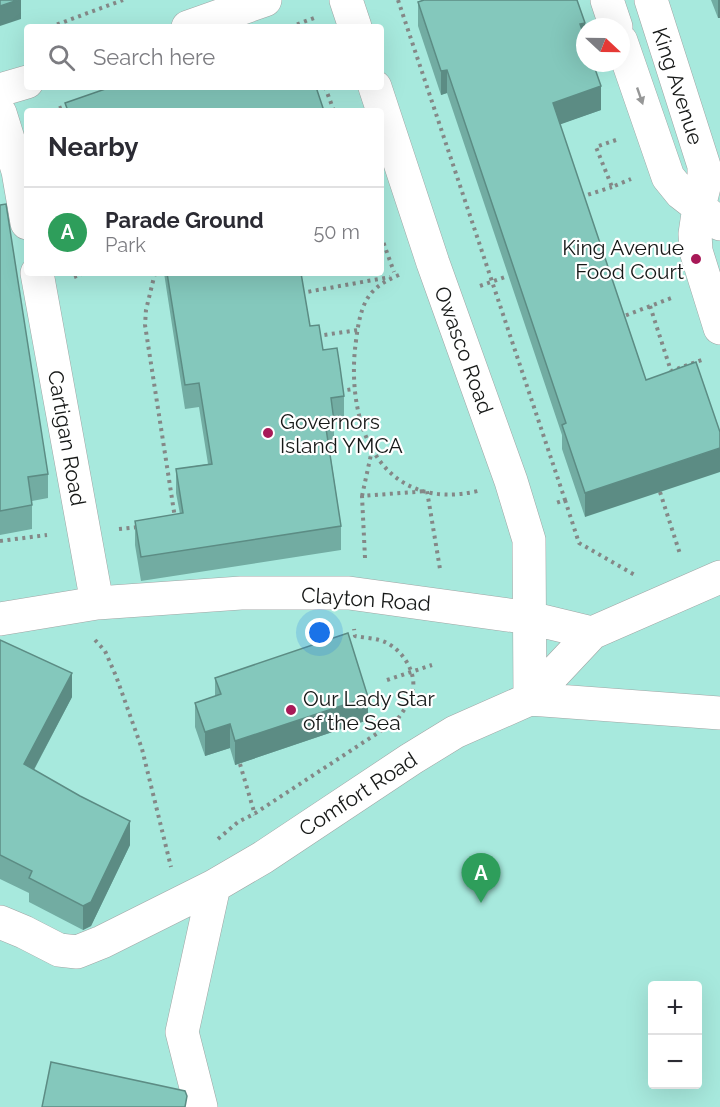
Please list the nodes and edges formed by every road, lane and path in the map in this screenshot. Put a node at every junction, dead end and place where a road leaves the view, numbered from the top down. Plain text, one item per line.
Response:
1 (123, 0) edge
2 (265, 0) edge
3 (346, 0) edge
4 (398, 0) edge
5 (607, 0) edge
6 (651, 0) edge
7 (317, 17) dead end
8 (613, 18) edge
9 (55, 24) edge
10 (197, 24) edge
11 (297, 24) edge
12 (354, 24) edge
13 (630, 67) edge
14 (24, 83) edge
15 (0, 90) edge
16 (326, 90) edge
17 (376, 90) edge
18 (73, 104) edge
19 (61, 108) edge
20 (333, 108) edge
21 (382, 108) edge
22 (0, 113) edge
23 (384, 114) edge
24 (612, 187) dead end
25 (577, 199) edge
26 (24, 205) edge
27 (709, 215) edge
28 (384, 244) edge
29 (434, 263) junction
30 (39, 276) edge
31 (154, 276) edge
32 (396, 276) junction
33 (705, 285) junction
34 (301, 293) edge
35 (650, 306) junction
36 (617, 319) edge
37 (358, 330) junction
38 (314, 337) edge
39 (715, 343) edge
40 (353, 389) junction
41 (340, 391) edge
42 (372, 448) junction
43 (511, 481) junction
44 (427, 491) junction
45 (660, 492) edge
46 (362, 496) junction
47 (565, 500) junction
48 (521, 514) junction
49 (175, 521) edge
50 (141, 526) edge
51 (84, 532) junction
52 (0, 541) edge
53 (695, 589) edge
54 (357, 594) junction
55 (97, 603) junction
56 (446, 605) junction
57 (62, 609) junction
58 (530, 618) junction
59 (0, 619) edge
60 (592, 633) junction
61 (432, 665) dead end
62 (411, 672) junction
63 (387, 681) dead end
64 (530, 699) junction
65 (720, 713) edge
66 (240, 764) edge
67 (254, 814) junction
68 (215, 842) dead end
69 (262, 858) junction
70 (214, 886) junction
71 (185, 900) junction
72 (0, 922) edge
73 (201, 1107) edge

1 - 9 path
2 - 10 street
3 - 12 street
4 - 47 path
5 - 8 street, King Avenue
6 - 27 street, King Avenue
7 - 11 path
13 -> 27 street, King Avenue
14 - 15 street
16 - 20 path
17 - 21 street, Owasco Road
18 - 19 path
22 - 26 street
23 - 29 street, Owasco Road
24 - 25 path
27 - 33 street, King Avenue
28 - 32 path
29 - 32 path
29 - 43 street, Owasco Road
30 - 51 street, Cartigan Road
31 - 49 path
32 - 34 path
32 - 37 path
33 - 35 path
33 - 39 street, King Avenue
35 - 36 path
35 - 39 path
37 - 38 path
37 - 40 path
40 - 41 path
40 - 42 path
42 - 44 path
42 - 46 path
43 - 44 path
43 - 48 street, Owasco Road
44 - 46 path
44 - 56 path
45 - 53 path
46 - 54 path
47 - 48 path
47 - 53 path
48 - 58 street, Owasco Road
50 - 51 path
51 - 52 path
51 - 55 street, Cartigan Road
53 - 60 street
54 - 55 street, Clayton Road
54 - 56 street, Clayton Road
54 - 62 path
55 - 57 street, Clayton Road
56 - 58 street, Clayton Road
57 - 59 street, Clayton Road
57 - 71 path
58 - 60 street, Clayton Road
58 - 64 street, Owasco Road
60 - 64 street
61 - 62 path
62 - 63 path
62 - 67 path
64 - 65 street, Comfort Road
64 - 69 street, Comfort Road
66 - 67 path
67 - 68 path
67 - 69 path
69 - 70 street, Comfort Road
70 - 71 street, Comfort Road
70 - 73 street
71 - 72 street, Comfort Road

